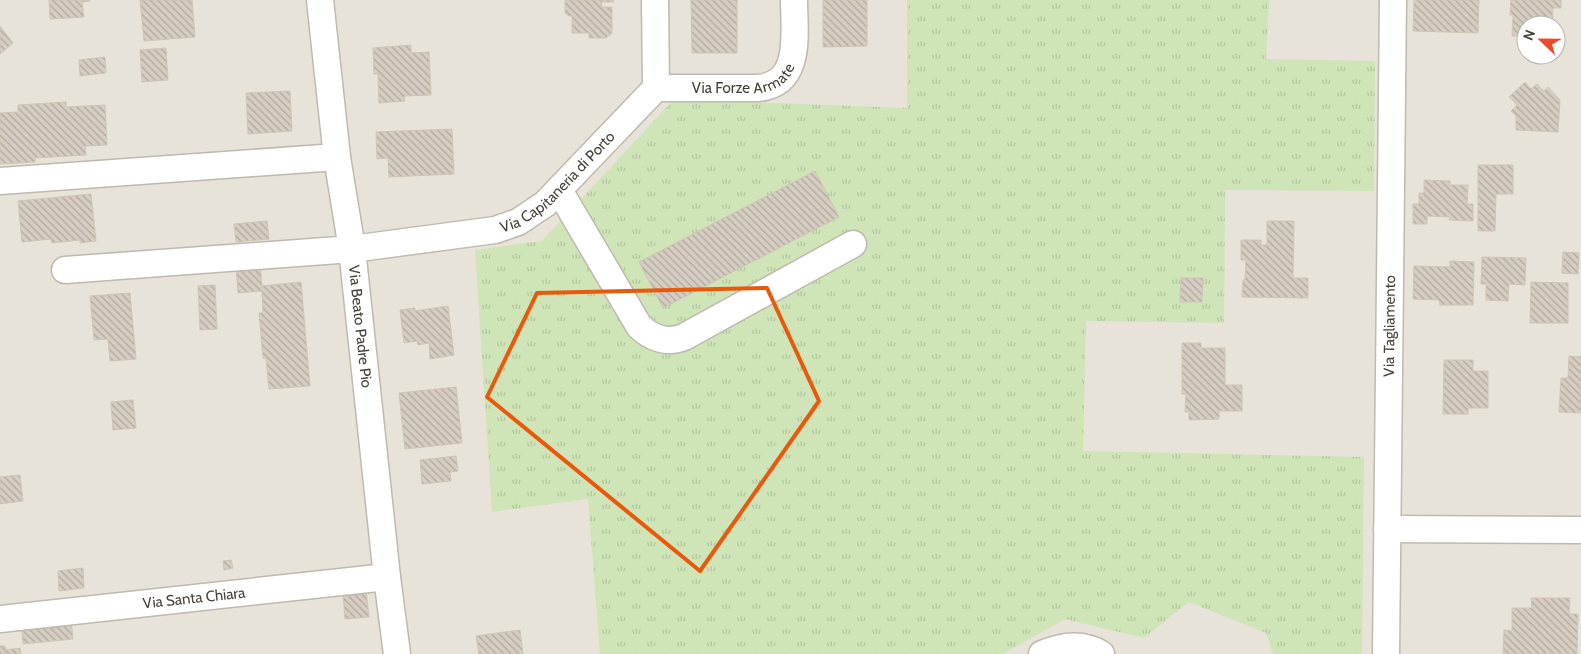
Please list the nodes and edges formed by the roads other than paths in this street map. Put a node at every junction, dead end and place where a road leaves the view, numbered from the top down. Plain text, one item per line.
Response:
1 (320, 0) edge
2 (656, 0) edge
3 (794, 0) edge
4 (1393, 0) edge
5 (656, 88) junction
6 (337, 157) junction
7 (0, 181) edge
8 (559, 190) junction
9 (853, 244) dead end
10 (352, 249) junction
11 (65, 270) dead end
12 (1387, 529) junction
13 (1581, 530) edge
14 (387, 577) junction
15 (0, 620) edge
16 (396, 654) edge
17 (1042, 654) edge
18 (1101, 654) edge
19 (1386, 654) edge

1 - 6 street, Via Beato Padre Pio
2 - 5 street
3 - 5 street, Via Forze Armate
4 - 12 street, Via Tagliamento
5 - 8 street, Via Capitaneria di Porto
6 - 7 street
6 - 10 street, Via Beato Padre Pio
8 - 9 street
8 - 10 street, Via Capitaneria di Porto
10 - 11 street, Via Capitaneria di Porto
10 - 14 street, Via Beato Padre Pio
12 - 13 street
12 - 19 street, Via Tagliamento
14 - 15 street, Via Santa Chiara
14 - 16 street, Via Beato Padre Pio
17 - 18 street

